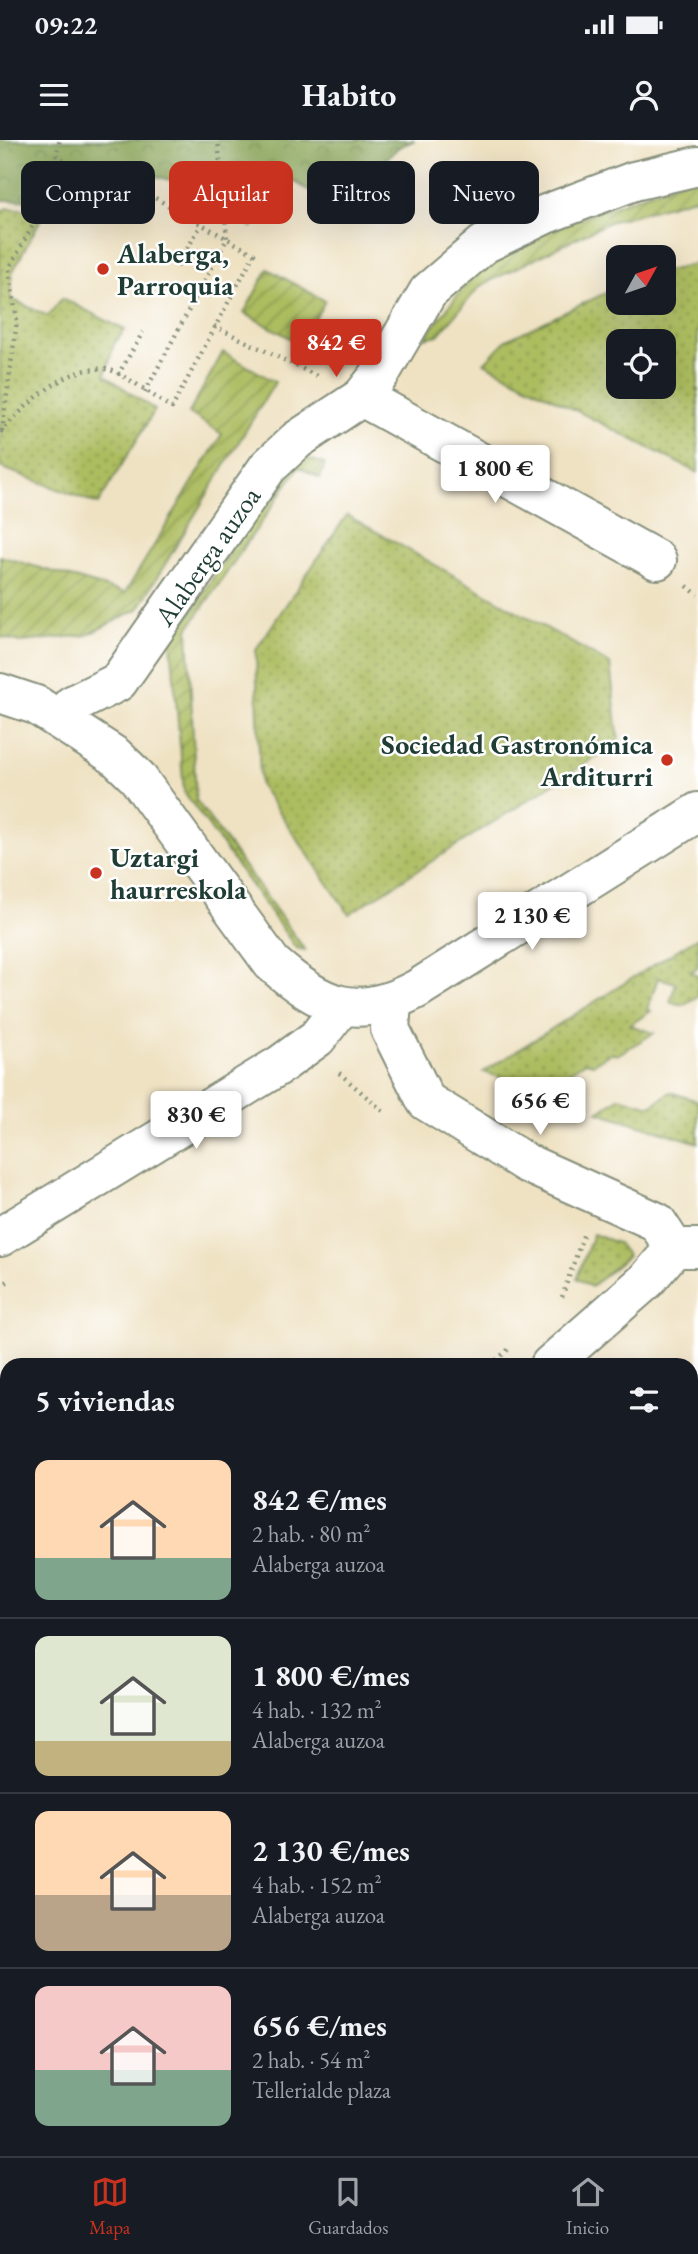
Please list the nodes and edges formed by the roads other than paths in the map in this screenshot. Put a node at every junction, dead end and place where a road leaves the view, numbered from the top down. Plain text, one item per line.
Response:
1 (698, 166) edge
2 (362, 397) junction
3 (657, 560) dead end
4 (0, 694) edge
5 (60, 720) junction
6 (698, 812) edge
7 (392, 1003) junction
8 (341, 1007) junction
9 (0, 1237) edge
10 (686, 1248) edge
11 (558, 1358) edge

1 - 2 street, Alaberga auzoa
2 - 3 street
2 - 5 street, Alaberga auzoa
4 - 5 street
5 - 8 street
6 - 7 street
7 - 8 street
7 - 10 street
8 - 9 street
10 - 11 street

